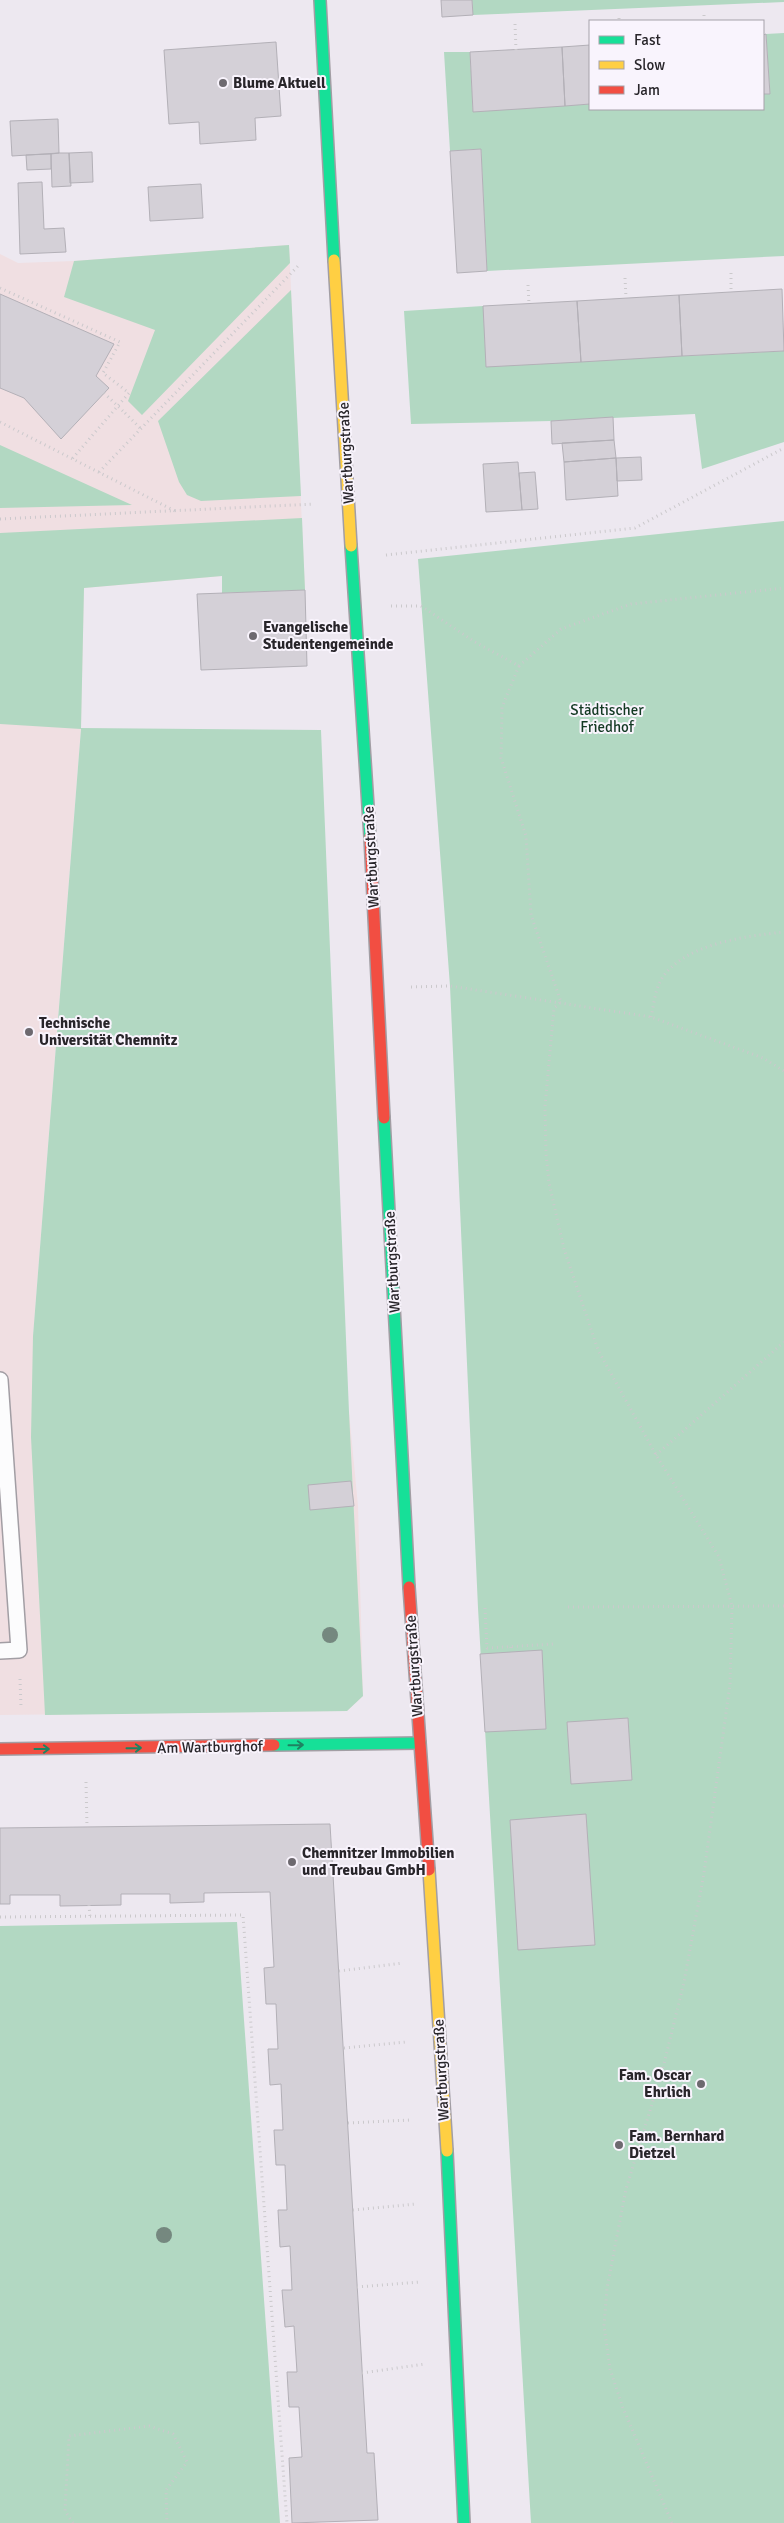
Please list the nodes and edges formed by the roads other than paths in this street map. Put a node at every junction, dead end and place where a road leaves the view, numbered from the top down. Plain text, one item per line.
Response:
1 (320, 0) edge
2 (0, 1380) edge
3 (0, 1652) edge
4 (420, 1743) junction
5 (0, 1749) edge
6 (464, 2523) edge

1 - 4 main road, Wartburgstraße
2 - 3 lane
5 -> 4 main road, Am Wartburghof
4 - 6 main road, Wartburgstraße

